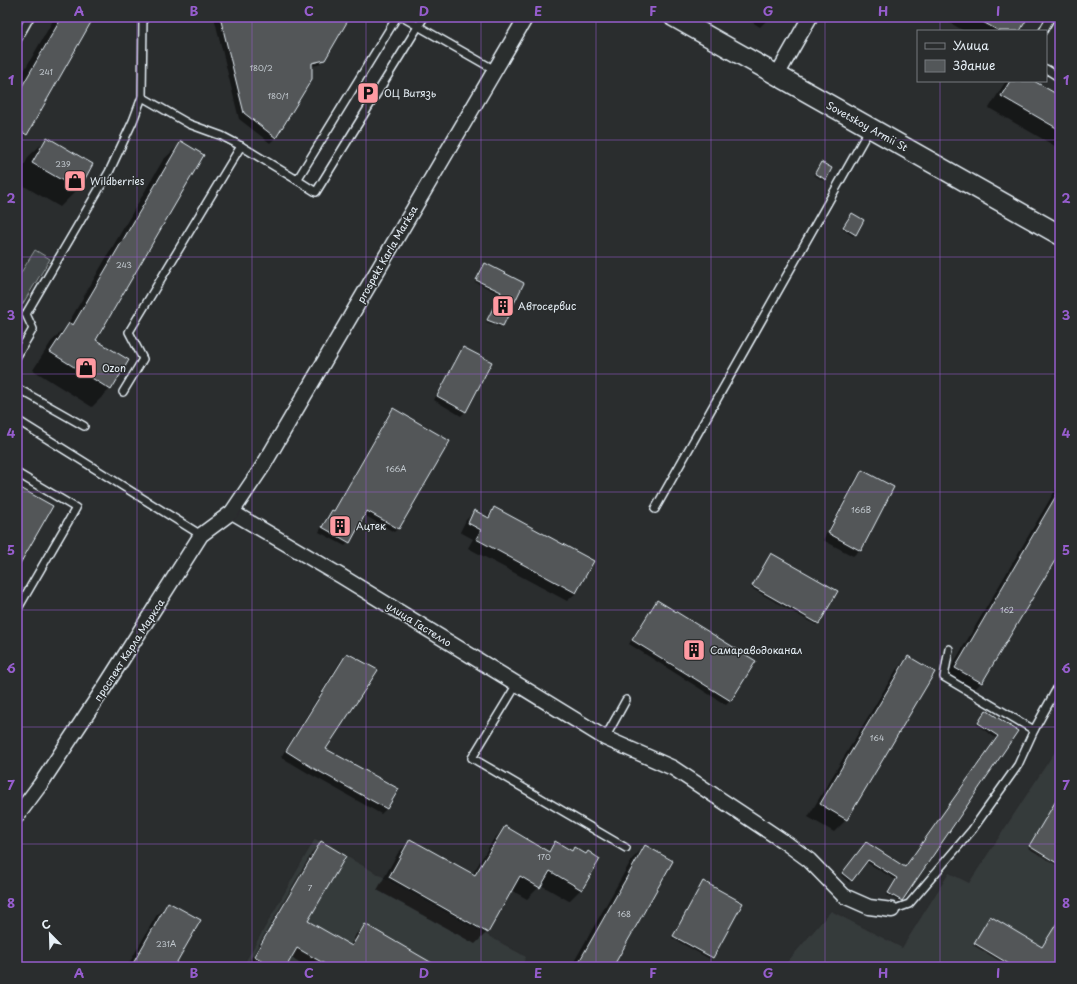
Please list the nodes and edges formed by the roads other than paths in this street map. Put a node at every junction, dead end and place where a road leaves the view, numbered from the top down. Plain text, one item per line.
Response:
1 (30, 17) edge
2 (143, 17) edge
3 (397, 17) edge
4 (402, 17) edge
5 (424, 17) edge
6 (526, 17) edge
7 (674, 17) edge
8 (810, 17) edge
9 (1051, 17) edge
10 (418, 26) junction
11 (1044, 30) edge
12 (17, 40) edge
13 (495, 70) junction
14 (1047, 70) edge
15 (777, 75) junction
16 (1060, 78) edge
17 (142, 97) junction
18 (870, 128) junction
19 (241, 146) junction
20 (297, 180) junction
21 (1060, 235) edge
22 (17, 356) edge
23 (17, 388) edge
24 (123, 392) dead end
25 (17, 420) edge
26 (84, 426) dead end
27 (17, 473) edge
28 (655, 509) dead end
29 (232, 512) junction
30 (201, 535) junction
31 (17, 610) edge
32 (949, 649) dead end
33 (1060, 683) edge
34 (517, 684) junction
35 (626, 700) dead end
36 (1034, 730) junction
37 (605, 738) junction
38 (17, 816) edge
39 (626, 848) dead end
40 (892, 910) joint

1 - 12 lane
2 - 17 lane
3 - 20 lane
4 - 10 lane
5 - 10 lane
6 - 13 street
7 - 15 main road, Sovetskoy Armii St
8 - 15 street
9 - 11 lane
10 - 13 lane
10 - 20 lane
13 - 29 street, проспект Карла Маркса
14 - 16 lane
15 - 18 main road, Sovetskoy Armii St
17 - 19 lane
17 - 22 lane
18 - 21 main road, Sovetskoy Armii St
18 - 28 lane
19 - 20 lane
19 - 24 lane
23 - 26 lane
25 - 30 lane
27 - 31 lane
29 - 30 street, проспект Карла Маркса
29 - 34 street, улица Гастелло
30 - 38 street, проспект Карла Маркса
32 - 36 lane
33 - 36 lane
34 - 37 street, улица Гастелло
34 - 39 lane
35 - 37 lane
36 - 40 lane
37 - 40 street, улица Гастелло

